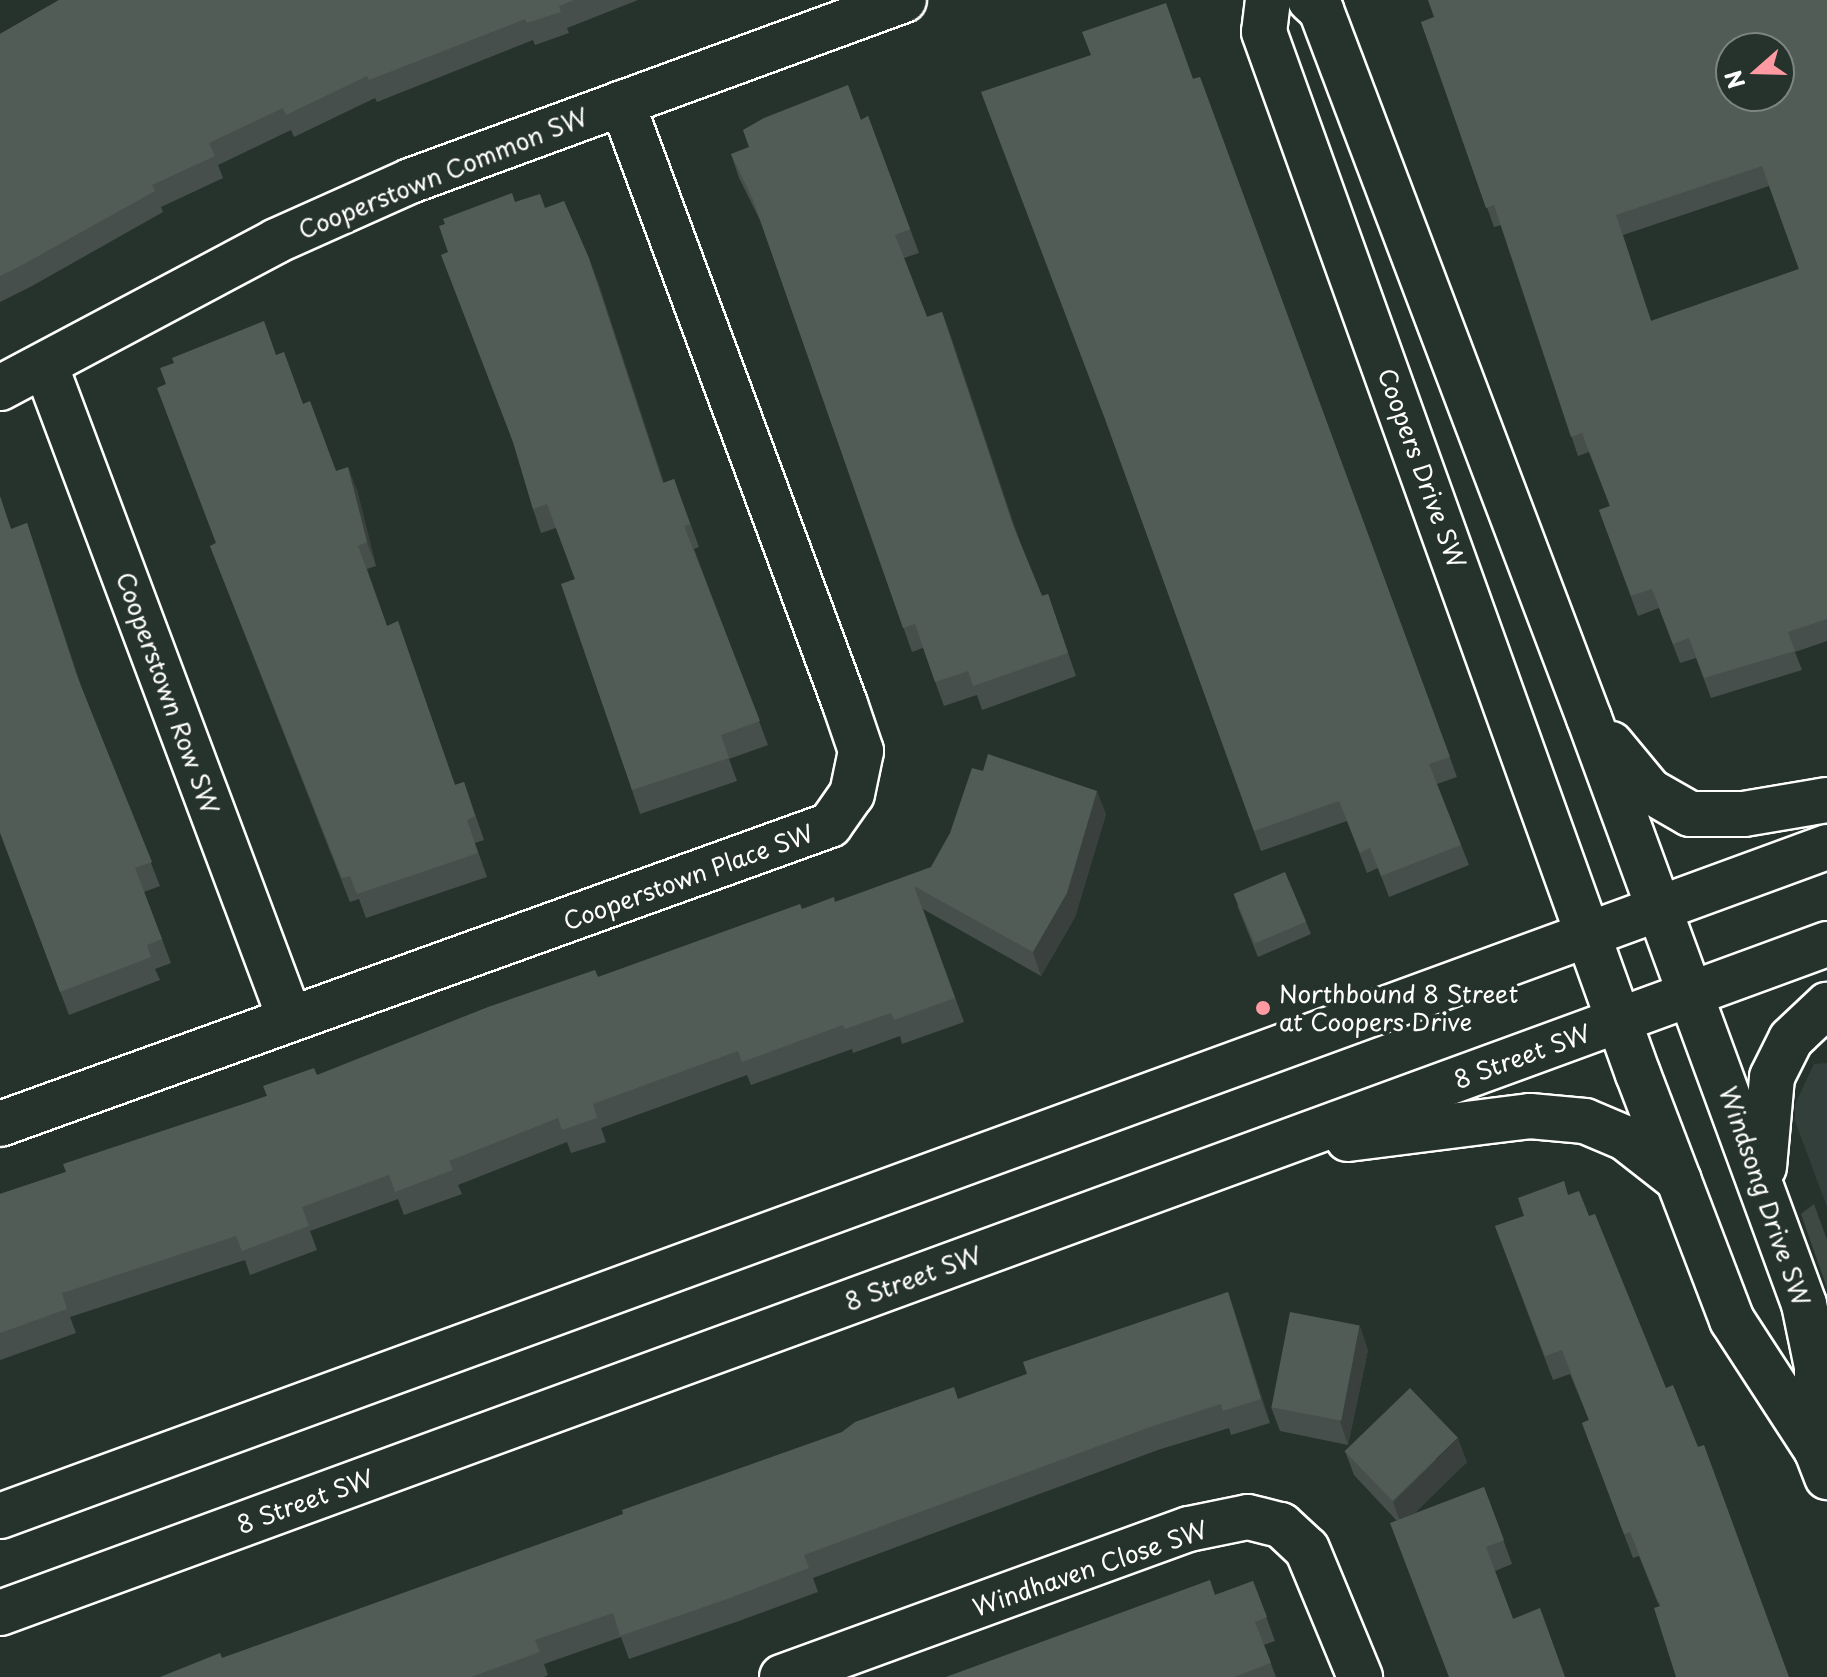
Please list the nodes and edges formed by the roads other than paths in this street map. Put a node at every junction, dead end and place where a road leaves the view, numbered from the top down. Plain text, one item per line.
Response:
1 (904, 0) edge
2 (1268, 0) edge
3 (1310, 0) edge
4 (622, 103) junction
5 (46, 367) junction
6 (0, 388) edge
7 (1589, 718) junction
8 (1827, 800) edge
9 (1827, 847) edge
10 (1662, 909) junction
11 (1588, 935) junction
12 (1827, 944) edge
13 (1691, 993) junction
14 (1827, 1005) edge
15 (290, 1019) junction
16 (1619, 1020) junction
17 (0, 1124) edge
18 (1258, 1151) junction
19 (1680, 1181) junction
20 (1764, 1194) junction
21 (1822, 1464) edge
22 (0, 1516) edge
23 (0, 1613) edge
24 (782, 1677) edge
25 (1360, 1677) edge

1 - 4 street, Cooperstown Common SW
2 - 11 street, Coopers Drive SW
3 - 7 street
4 - 5 street, Cooperstown Common SW
4 - 15 street, Cooperstown Place SW
5 - 6 street, Cooperstown Common SW
5 - 15 street, Cooperstown Row SW
7 - 8 street
7 - 10 street
9 - 10 street
10 - 11 street
10 - 13 street, Windsong Drive SW
11 - 16 street, Coopers Drive SW
11 - 22 street
12 - 13 street, 8 Street SW
13 - 16 street, 8 Street SW
13 - 20 street, Windsong Drive SW
14 - 20 street
15 - 17 street, Cooperstown Place SW
16 - 18 street, 8 Street SW
16 - 19 street, Windsong Drive SW
18 - 19 street
18 - 23 street, 8 Street SW
19 - 21 street, Windsong Drive SW
20 - 21 street, Windsong Drive SW
24 - 25 street, Windhaven Close SW

